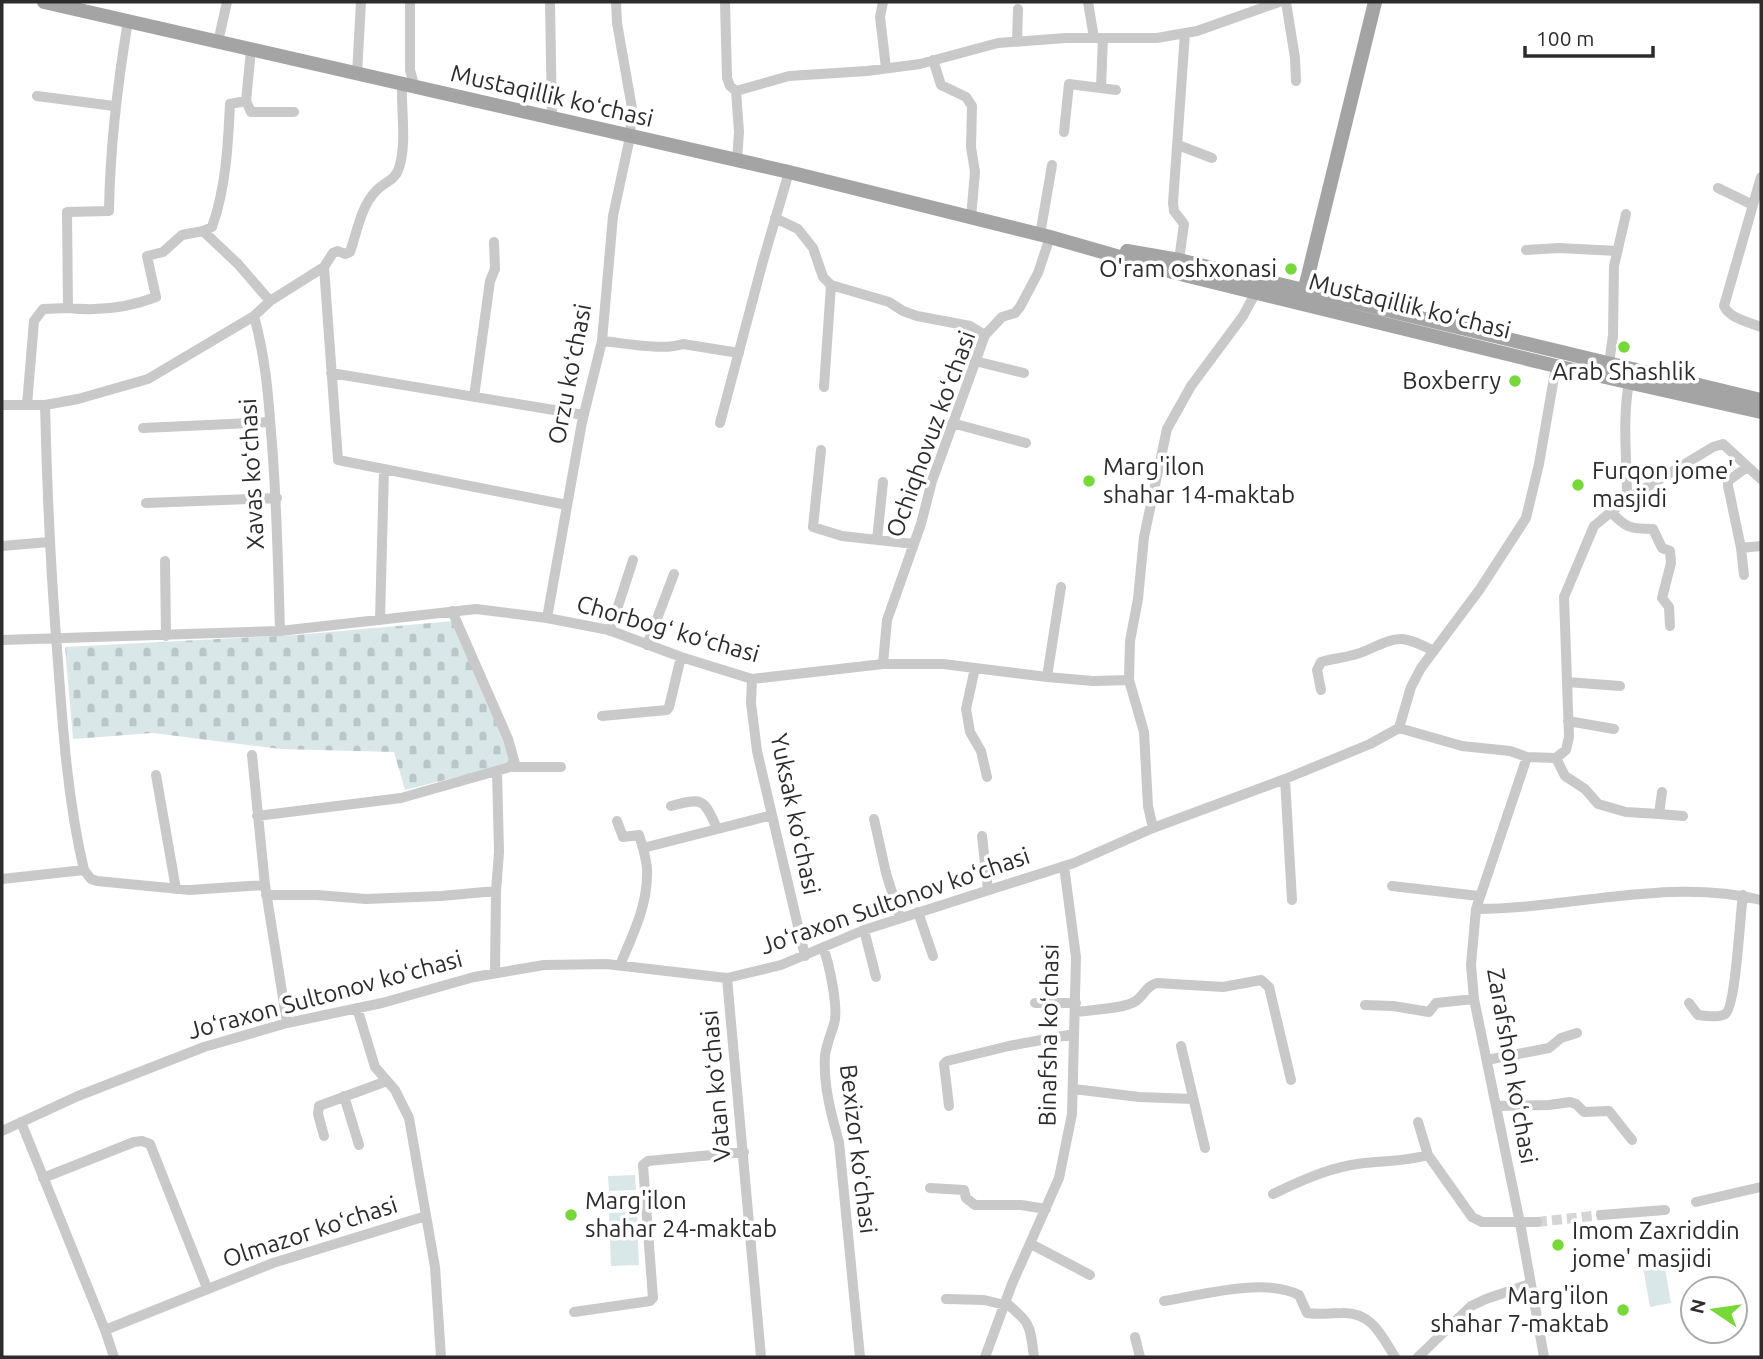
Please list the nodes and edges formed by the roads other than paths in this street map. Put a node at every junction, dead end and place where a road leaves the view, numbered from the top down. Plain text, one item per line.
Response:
1 (44, 2) edge
2 (227, 2) edge
3 (361, 2) edge
4 (410, 2) edge
5 (550, 2) edge
6 (615, 2) edge
7 (724, 2) edge
8 (883, 2) edge
9 (1088, 2) edge
10 (1279, 2) edge
11 (1286, 2) edge
12 (1375, 2) edge
13 (1258, 5) edge
14 (1018, 9) dead end
15 (128, 21) junction
16 (1185, 33) junction
17 (1099, 38) junction
18 (1017, 42) junction
19 (218, 43) junction
20 (251, 50) junction
21 (933, 60) junction
22 (886, 68) junction
23 (357, 75) junction
24 (1296, 81) dead end
25 (408, 86) junction
26 (1101, 88) junction
27 (1116, 90) dead end
28 (736, 91) junction
29 (37, 96) dead end
30 (246, 101) junction
31 (114, 106) junction
32 (294, 112) dead end
33 (552, 120) junction
34 (1064, 132) dead end
35 (630, 137) junction
36 (1178, 145) junction
37 (1212, 158) dead end
38 (737, 160) junction
39 (1052, 165) dead end
40 (789, 172) junction
41 (1761, 177) edge
42 (1718, 188) dead end
43 (1757, 201) edge
44 (1626, 214) dead end
45 (775, 218) junction
46 (971, 218) junction
47 (203, 231) junction
48 (1045, 236) junction
49 (494, 242) dead end
50 (1526, 250) dead end
51 (1617, 251) junction
52 (1178, 266) junction
53 (324, 267) junction
54 (831, 285) junction
55 (1256, 292) junction
56 (1303, 296) junction
57 (270, 301) junction
58 (68, 308) junction
59 (254, 316) junction
60 (1761, 327) edge
61 (985, 335) junction
62 (602, 341) junction
63 (739, 353) junction
64 (975, 361) junction
65 (1609, 364) junction
66 (1556, 366) junction
67 (331, 373) junction
68 (1024, 373) dead end
69 (1629, 382) junction
70 (824, 387) dead end
71 (474, 397) junction
72 (1761, 400) edge
73 (2, 405) edge
74 (27, 405) junction
75 (45, 405) junction
76 (1761, 412) edge
77 (584, 415) junction
78 (270, 422) junction
79 (720, 423) dead end
80 (952, 423) junction
81 (143, 428) dead end
82 (1026, 443) dead end
83 (821, 450) dead end
84 (1746, 467) junction
85 (384, 469) junction
86 (1761, 479) edge
87 (883, 482) dead end
88 (277, 498) junction
89 (1627, 499) junction
90 (146, 503) dead end
91 (567, 505) junction
92 (1610, 511) junction
93 (877, 540) junction
94 (48, 542) junction
95 (914, 544) junction
96 (2, 546) edge
97 (1761, 546) edge
98 (1741, 548) junction
99 (633, 560) dead end
100 (165, 561) dead end
101 (674, 574) dead end
102 (1744, 575) dead end
103 (1060, 587) dead end
104 (452, 611) junction
105 (548, 618) junction
106 (380, 620) junction
107 (1670, 625) dead end
108 (280, 631) junction
109 (610, 631) junction
110 (166, 636) junction
111 (56, 639) junction
112 (2, 640) edge
113 (647, 645) junction
114 (1434, 651) junction
115 (681, 657) junction
116 (883, 664) junction
117 (975, 668) junction
118 (1047, 677) junction
119 (752, 679) junction
120 (1129, 680) junction
121 (1567, 682) junction
122 (1620, 686) dead end
123 (1321, 690) dead end
124 (602, 716) dead end
125 (1568, 721) junction
126 (1399, 728) junction
127 (1614, 729) dead end
128 (252, 755) dead end
129 (1527, 757) junction
130 (1556, 758) junction
131 (516, 767) junction
132 (561, 767) dead end
133 (497, 771) junction
134 (156, 775) dead end
135 (987, 777) dead end
136 (1285, 779) junction
137 (1662, 792) dead end
138 (671, 806) dead end
139 (1659, 814) junction
140 (772, 815) junction
141 (257, 816) junction
142 (1683, 816) dead end
143 (874, 818) dead end
144 (617, 821) dead end
145 (717, 828) junction
146 (1153, 828) junction
147 (982, 836) dead end
148 (643, 848) junction
149 (1064, 866) junction
150 (84, 870) junction
151 (2, 879) edge
152 (1392, 886) dead end
153 (176, 889) junction
154 (265, 890) junction
155 (988, 890) junction
156 (496, 891) junction
157 (1743, 895) junction
158 (1479, 896) junction
159 (1292, 900) dead end
160 (1761, 900) edge
161 (1476, 909) junction
162 (918, 912) junction
163 (900, 918) junction
164 (864, 930) junction
165 (823, 948) junction
166 (933, 956) dead end
167 (805, 957) junction
168 (620, 965) junction
169 (495, 973) junction
170 (876, 977) dead end
171 (727, 978) junction
172 (1474, 999) junction
173 (1035, 1003) dead end
174 (1689, 1003) dead end
175 (1364, 1005) dead end
176 (1076, 1007) junction
177 (357, 1008) junction
178 (287, 1023) junction
179 (1577, 1033) dead end
180 (1074, 1034) junction
181 (1181, 1046) dead end
182 (1487, 1060) junction
183 (1291, 1080) dead end
184 (387, 1081) junction
185 (1073, 1089) junction
186 (344, 1096) junction
187 (1193, 1099) junction
188 (1496, 1105) junction
189 (949, 1106) dead end
190 (21, 1122) junction
191 (1418, 1122) dead end
192 (2, 1131) edge
193 (324, 1136) dead end
194 (1632, 1140) dead end
195 (359, 1145) dead end
196 (1205, 1148) dead end
197 (744, 1152) junction
198 (1428, 1156) junction
199 (43, 1178) junction
200 (1761, 1187) edge
201 (930, 1188) dead end
202 (1273, 1194) dead end
203 (1696, 1202) dead end
204 (1046, 1209) junction
205 (1665, 1210) dead end
206 (1601, 1215) tunnel mouth
207 (426, 1216) junction
208 (1537, 1222) tunnel mouth
209 (1520, 1223) junction
210 (1031, 1244) junction
211 (1090, 1276) dead end
212 (1530, 1284) junction
213 (207, 1288) junction
214 (946, 1299) dead end
215 (1164, 1301) dead end
216 (1005, 1304) junction
217 (574, 1312) dead end
218 (106, 1330) junction
219 (1135, 1337) dead end
220 (114, 1357) edge
221 (441, 1357) edge
222 (761, 1357) edge
223 (860, 1357) edge
224 (985, 1357) edge
225 (1034, 1357) edge
226 (1140, 1357) edge
227 (1395, 1357) edge
228 (1419, 1357) edge
229 (1544, 1357) edge

1 - 15 main road, Mustaqillik koʻchasi
2 - 19 street
3 - 23 street
4 - 25 street
5 - 33 street
6 - 35 street, Orzu koʻchasi
7 - 28 street
8 - 22 street
9 - 17 street
10 - 13 street
11 - 24 street
12 - 56 main road
13 - 16 street
14 - 18 street
15 - 19 main road, Mustaqillik koʻchasi
15 - 31 street
16 - 17 street
16 - 36 street
17 - 18 street
17 - 26 street
18 - 21 street
19 - 20 main road, Mustaqillik koʻchasi
20 - 23 main road, Mustaqillik koʻchasi
20 - 30 street
21 - 22 street
21 - 46 street
22 - 28 street
23 - 25 main road, Mustaqillik koʻchasi
25 - 33 main road, Mustaqillik koʻchasi
25 - 53 street
26 - 27 street
26 - 34 street
28 - 38 street
29 - 31 street
30 - 32 street
30 - 47 street
31 - 58 street
33 - 35 main road, Mustaqillik koʻchasi
35 - 38 main road, Mustaqillik koʻchasi
35 - 62 street, Orzu koʻchasi
36 - 37 street
36 - 52 street
38 - 40 main road, Mustaqillik koʻchasi
39 - 48 street, Ochiqhovuz koʻchasi
40 - 45 street
40 - 46 main road, Mustaqillik koʻchasi
41 - 43 street
42 - 43 street
43 - 60 street
44 - 51 street
45 - 54 street
45 - 63 street
46 - 48 main road, Mustaqillik koʻchasi
47 - 57 street
47 - 58 street
48 - 52 main road, Mustaqillik koʻchasi
48 - 61 street, Ochiqhovuz koʻchasi
49 - 71 street
50 - 51 street
51 - 65 street
52 - 55 main road, Mustaqillik koʻchasi
52 - 56 main road, Mustaqillik koʻchasi
53 - 57 street
53 - 67 street
54 - 61 street
54 - 70 street
55 - 56 main road, Mustaqillik koʻchasi
55 - 120 street
56 - 65 main road, Mustaqillik koʻchasi
56 - 66 main road, Mustaqillik koʻchasi
57 - 59 street
58 - 74 street
59 - 75 street
59 - 78 street, Xavas koʻchasi
61 - 64 street, Ochiqhovuz koʻchasi
62 - 63 street
62 - 77 street, Orzu koʻchasi
63 - 79 street
64 - 68 street
64 - 80 street, Ochiqhovuz koʻchasi
65 - 72 main road, Mustaqillik koʻchasi
66 - 69 main road, Mustaqillik koʻchasi
66 - 114 street
67 - 71 street
67 - 85 street
69 - 76 main road, Mustaqillik koʻchasi
69 - 89 street
71 - 77 street
73 - 74 street
74 - 75 street
75 - 94 street
77 - 91 street, Orzu koʻchasi
78 - 81 street
78 - 88 street, Xavas koʻchasi
80 - 82 street
80 - 95 street, Ochiqhovuz koʻchasi
83 - 93 street
84 - 86 street
84 - 89 street
84 - 98 street
85 - 91 street
85 - 106 street
87 - 93 street
88 - 90 street
88 - 108 street, Xavas koʻchasi
89 - 92 street
91 - 105 street, Orzu koʻchasi
92 - 107 street
92 - 121 street
93 - 95 street
94 - 96 street
94 - 111 street
95 - 116 street, Ochiqhovuz koʻchasi
97 - 98 street
98 - 102 street
99 - 109 street
100 - 110 street
101 - 113 street
103 - 118 street
104 - 105 street, Chorbogʻ koʻchasi
104 - 106 street, Chorbogʻ koʻchasi
104 - 131 street
105 - 109 street, Chorbogʻ koʻchasi
106 - 108 street, Chorbogʻ koʻchasi
108 - 110 street, Chorbogʻ koʻchasi
109 - 113 street, Chorbogʻ koʻchasi
110 - 111 street, Chorbogʻ koʻchasi
111 - 112 street
111 - 150 street
113 - 115 street, Chorbogʻ koʻchasi
114 - 123 street
114 - 126 street
115 - 119 street, Chorbogʻ koʻchasi
115 - 124 street
116 - 117 street, Chorbogʻ koʻchasi
116 - 119 street, Chorbogʻ koʻchasi
117 - 118 street, Chorbogʻ koʻchasi
117 - 135 street
118 - 120 street, Chorbogʻ koʻchasi
119 - 140 street, Yuksak koʻchasi
120 - 146 street
121 - 122 street
121 - 125 street
125 - 127 street
125 - 130 street
126 - 129 street
126 - 136 street, Joʻraxon Sultonov koʻchasi
128 - 141 street
129 - 130 street
129 - 158 street, Zarafshon koʻchasi
130 - 139 street
131 - 132 street
131 - 133 street
133 - 141 street
133 - 156 street
134 - 153 street
136 - 146 street, Joʻraxon Sultonov koʻchasi
136 - 159 street
137 - 139 street
138 - 145 street
139 - 142 street
140 - 145 street
140 - 167 street, Yuksak koʻchasi
141 - 154 street
143 - 163 street
144 - 148 street
145 - 148 street
146 - 149 street, Joʻraxon Sultonov koʻchasi
147 - 155 street
148 - 168 street
149 - 155 street, Joʻraxon Sultonov koʻchasi
149 - 176 street, Binafsha koʻchasi
150 - 151 street
150 - 153 street
152 - 158 street
153 - 154 street
154 - 156 street
154 - 178 street
155 - 162 street, Joʻraxon Sultonov koʻchasi
156 - 169 street
157 - 160 street
157 - 161 street
157 - 174 street
158 - 161 street, Zarafshon koʻchasi
161 - 172 street, Zarafshon koʻchasi
162 - 163 street, Joʻraxon Sultonov koʻchasi
162 - 166 street
163 - 164 street, Joʻraxon Sultonov koʻchasi
164 - 165 street, Joʻraxon Sultonov koʻchasi
164 - 170 street
165 - 167 street, Joʻraxon Sultonov koʻchasi
165 - 223 street, Bexizor koʻchasi
167 - 171 street, Joʻraxon Sultonov koʻchasi
168 - 169 street, Joʻraxon Sultonov koʻchasi
168 - 171 street, Joʻraxon Sultonov koʻchasi
169 - 177 street, Joʻraxon Sultonov koʻchasi
171 - 197 street, Vatan koʻchasi
172 - 175 street
172 - 182 street, Zarafshon koʻchasi
173 - 176 street
176 - 180 street, Binafsha koʻchasi
176 - 183 street
177 - 178 street, Joʻraxon Sultonov koʻchasi
177 - 184 street, Olmazor koʻchasi
178 - 190 street, Joʻraxon Sultonov koʻchasi
179 - 182 street
180 - 185 street, Binafsha koʻchasi
180 - 189 street
181 - 187 street
182 - 188 street, Zarafshon koʻchasi
184 - 186 street
184 - 207 street, Olmazor koʻchasi
185 - 187 street
185 - 204 street, Binafsha koʻchasi
186 - 193 street
186 - 195 street
187 - 196 street
188 - 194 street
188 - 209 street, Zarafshon koʻchasi
190 - 192 street, Joʻraxon Sultonov koʻchasi
190 - 199 street
191 - 198 street
197 - 217 street
197 - 222 street, Vatan koʻchasi
198 - 202 street
198 - 209 street
199 - 213 street, Olmazor koʻchasi
199 - 218 street
200 - 203 street
201 - 204 street
204 - 210 street, Binafsha koʻchasi
205 - 206 street
207 - 213 street, Olmazor koʻchasi
207 - 221 street, Olmazor koʻchasi
208 - 209 street
209 - 212 street, Zarafshon koʻchasi
210 - 211 street
210 - 216 street, Binafsha koʻchasi
212 - 228 street
212 - 229 street, Zarafshon koʻchasi
213 - 218 street, Olmazor koʻchasi
214 - 216 street
215 - 227 street
216 - 224 street, Binafsha koʻchasi
216 - 225 street
218 - 220 street
219 - 226 street

